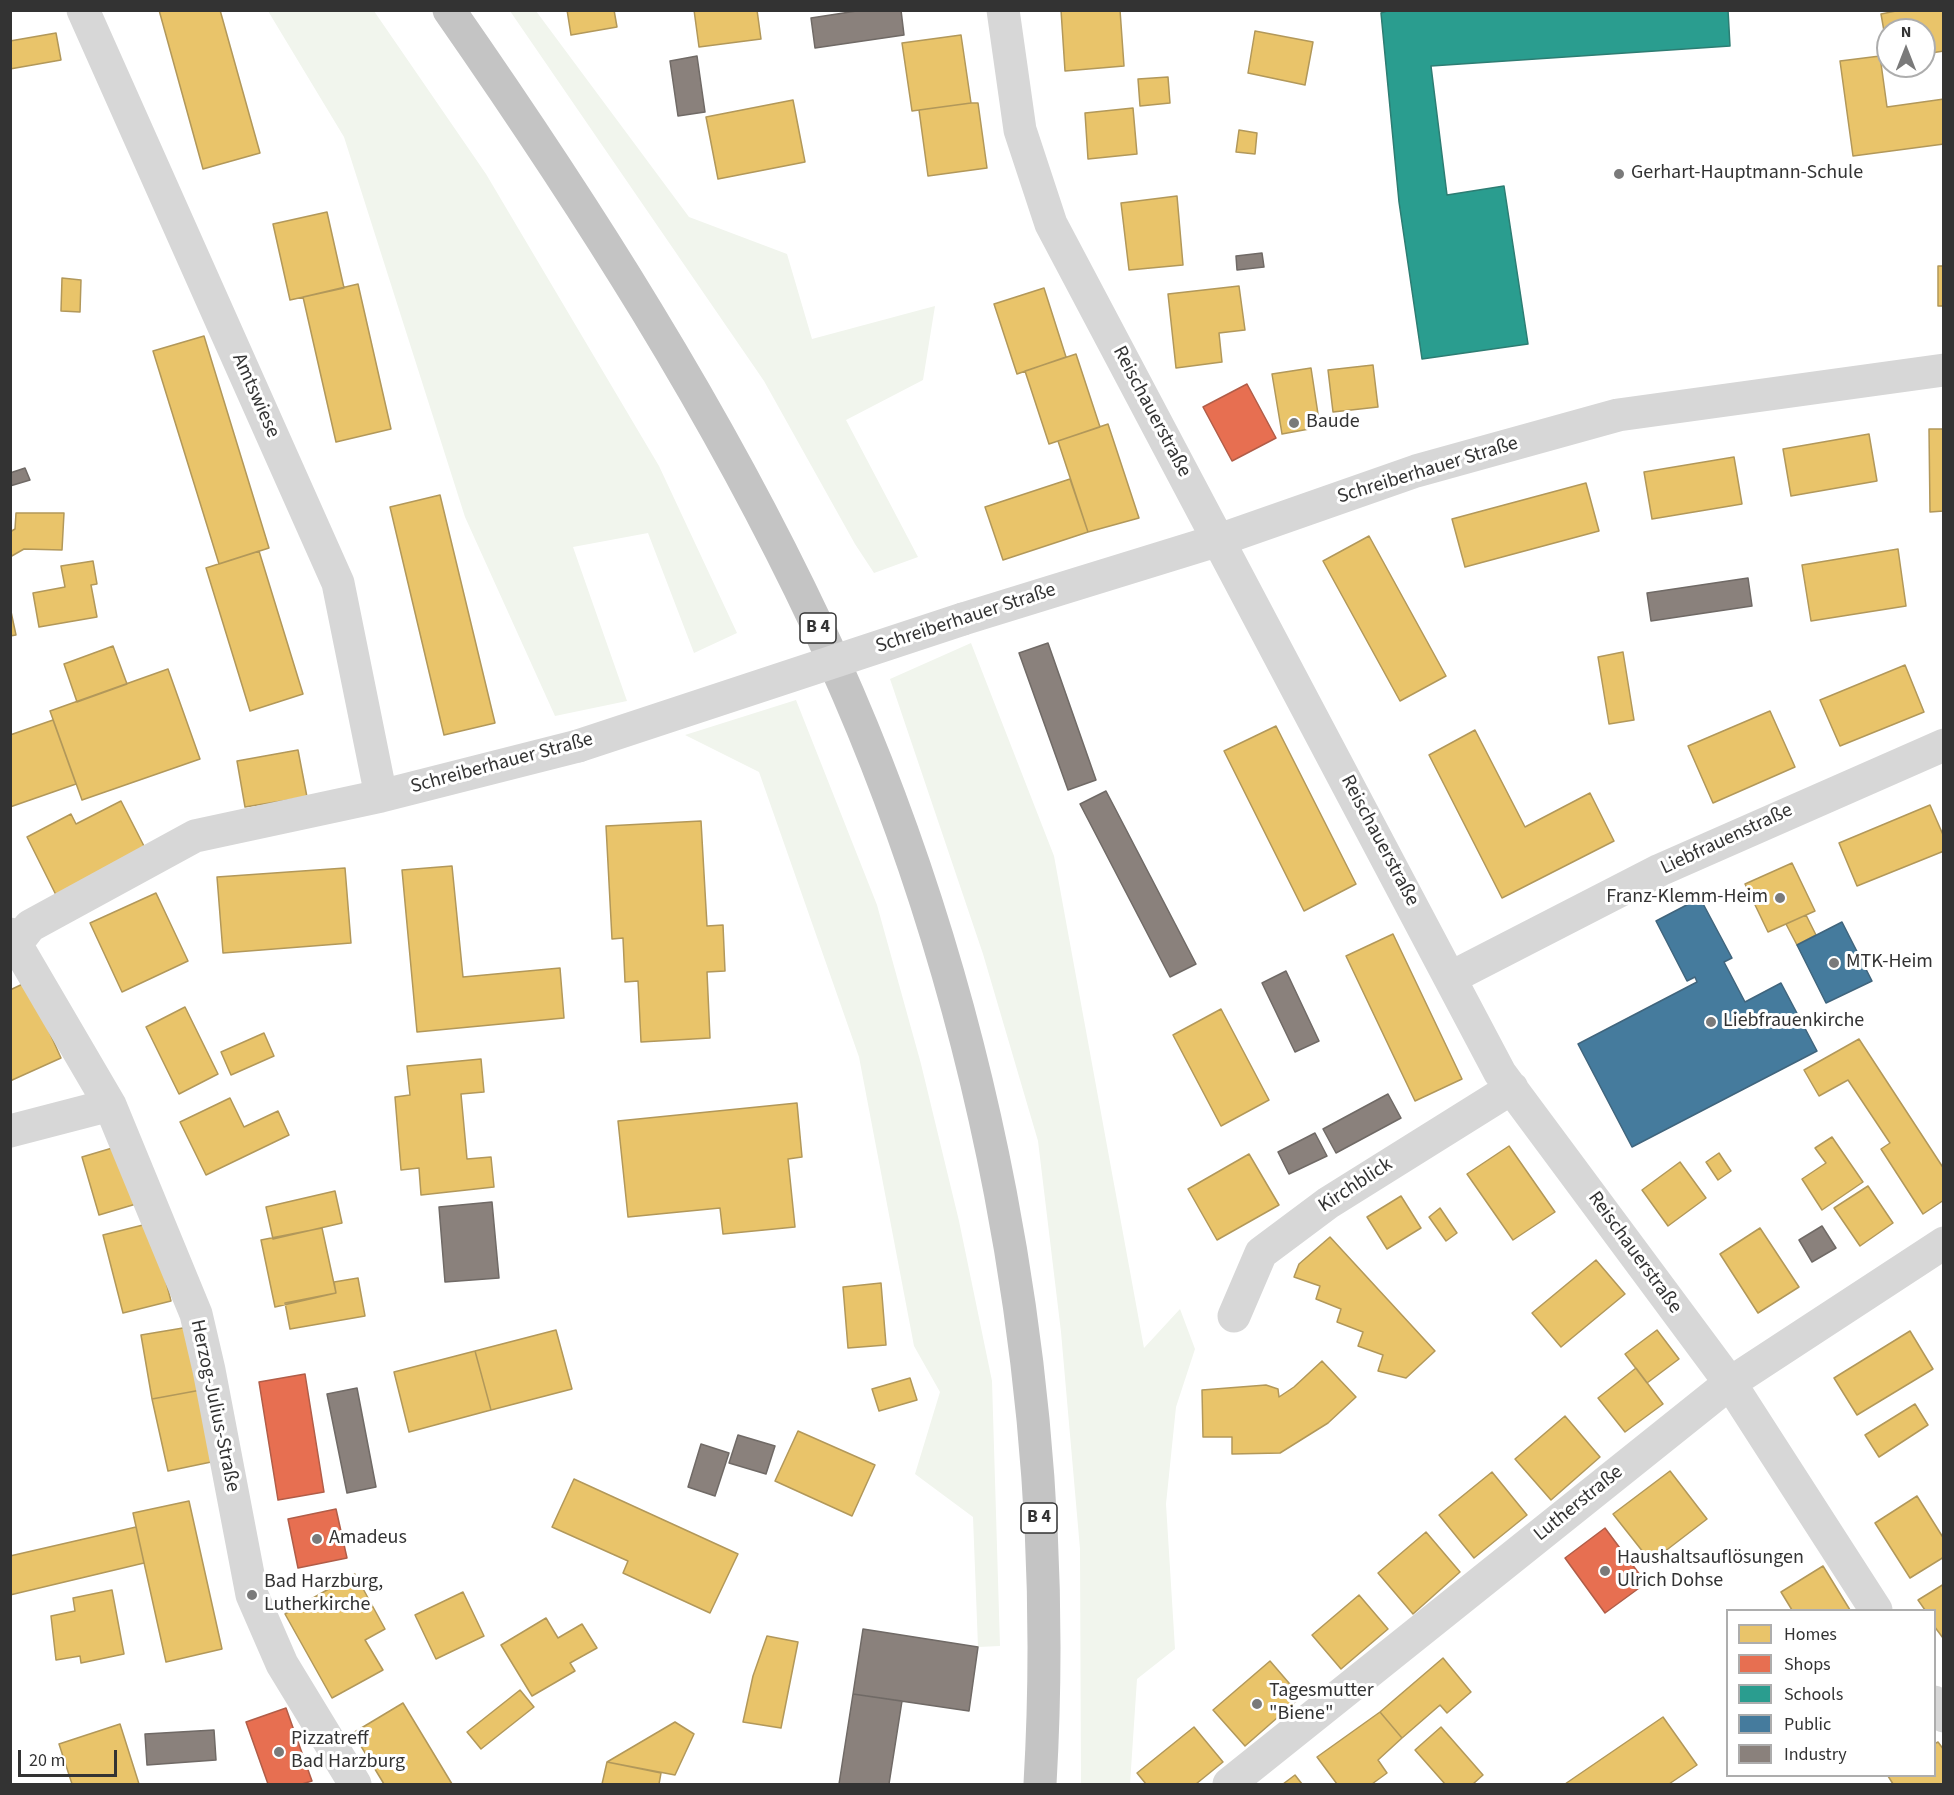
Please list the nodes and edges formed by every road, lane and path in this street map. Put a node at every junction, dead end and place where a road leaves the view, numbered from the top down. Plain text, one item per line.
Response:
1 (83, 10) edge
2 (449, 10) edge
3 (1003, 10) edge
4 (1944, 370) edge
5 (1219, 540) junction
6 (1944, 745) edge
7 (381, 796) junction
8 (13, 939) edge
9 (1452, 977) junction
10 (1512, 1088) junction
11 (110, 1105) junction
12 (10, 1131) edge
13 (1944, 1243) edge
14 (1234, 1316) dead end
15 (1730, 1383) junction
16 (1875, 1609) edge
17 (356, 1785) edge
18 (1040, 1785) edge
19 (1229, 1785) edge

1 - 7 street, Amtswiese
2 - 18 highway, B 4
3 - 5 street, Reischauerstraße
4 - 5 street, Schreiberhauer Straße
5 - 7 street, Schreiberhauer Straße, bridge
5 - 9 street, Reischauerstraße
6 - 9 street, Liebfrauenstraße
7 - 8 street, Schreiberhauer Straße
8 - 11 street, Herzog-Julius-Straße
9 - 10 street, Reischauerstraße
10 - 14 street, Kirchblick
10 - 15 street, Reischauerstraße
11 - 12 street
11 - 17 street, Herzog-Julius-Straße
13 - 15 street, Lutherstraße
15 - 16 street, Reischauerstraße
15 - 19 street, Lutherstraße

